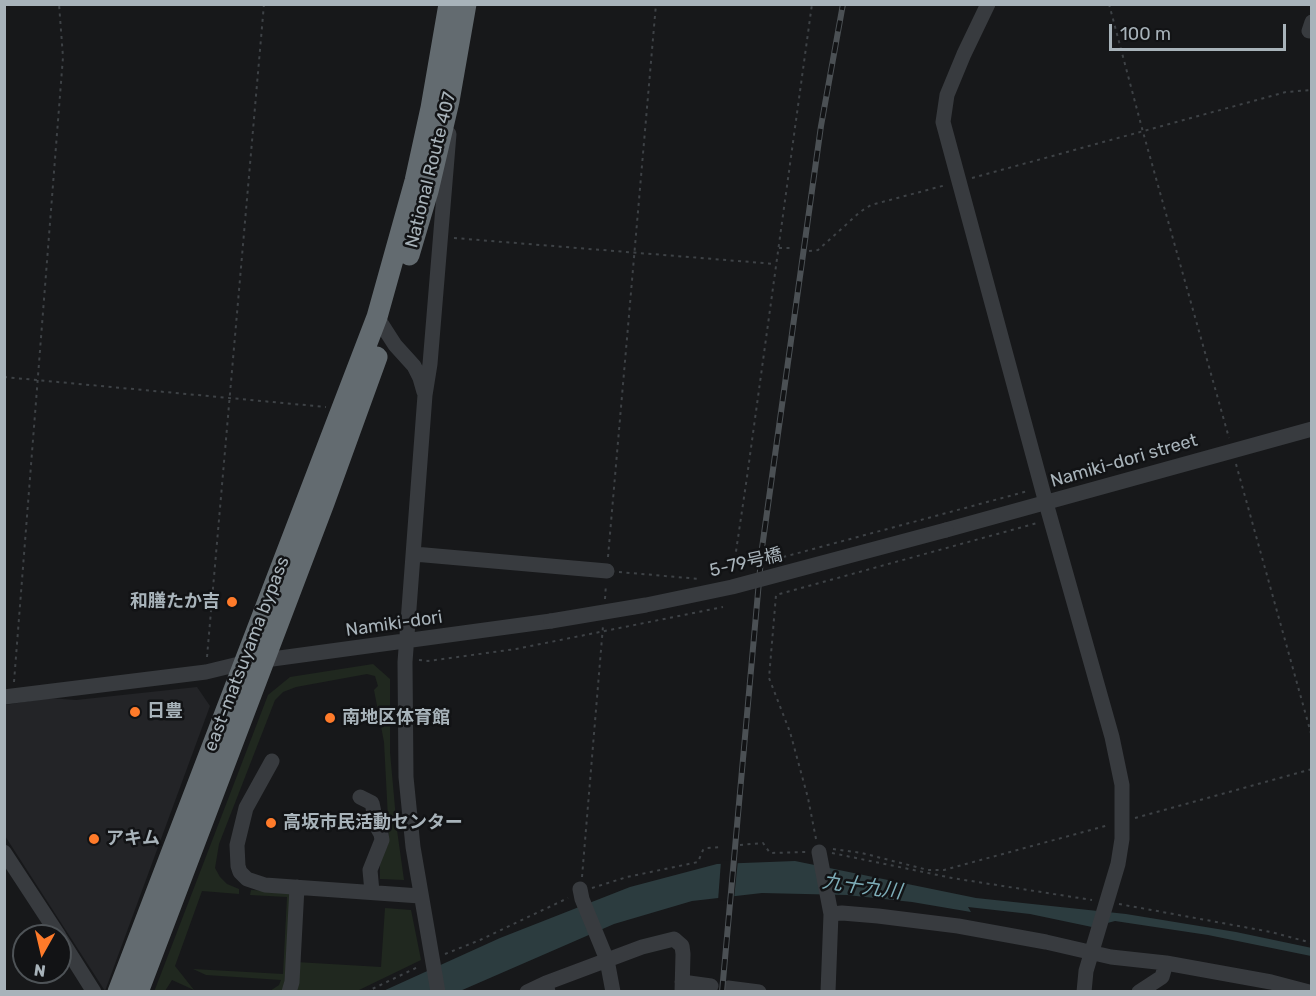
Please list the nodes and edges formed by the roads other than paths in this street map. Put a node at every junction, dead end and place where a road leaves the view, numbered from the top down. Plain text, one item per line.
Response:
1 (449, 4) edge
2 (466, 4) edge
3 (987, 4) edge
4 (449, 101) junction
5 (381, 325) junction
6 (425, 395) junction
7 (1311, 429) edge
8 (1046, 503) junction
9 (946, 530) joint
10 (414, 554) junction
11 (607, 570) road end
12 (551, 621) joint
13 (408, 642) junction
14 (253, 662) junction
15 (8, 697) edge
16 (272, 761) dead end
17 (360, 797) dead end
18 (4, 852) edge
19 (819, 853) road end
20 (297, 887) junction
21 (372, 892) junction
22 (581, 893) road end
23 (420, 896) junction
24 (831, 912) junction
25 (51, 924) edge
26 (1092, 950) junction
27 (605, 954) junction
28 (72, 957) edge
29 (1166, 963) junction
30 (711, 986) dead end
31 (547, 987) edge
32 (682, 987) edge
33 (728, 987) dead end
34 (94, 992) edge
35 (118, 992) edge
36 (138, 992) edge
37 (289, 992) edge
38 (438, 992) edge
39 (528, 992) edge
40 (613, 992) edge
41 (759, 992) edge
42 (828, 992) edge
43 (1084, 992) edge
44 (1139, 992) edge
45 (1309, 992) edge

1 - 5 highway, National Route 407
2 - 4 highway, National Route 407
3 - 8 street
4 - 5 highway, National Route 407
4 - 6 street
5 - 6 street
5 - 14 highway, east-matsuyama bypass
5 - 14 highway, east-matsuyama bypass
6 - 10 street
7 - 8 street, Namiki-dori street
8 - 9 street, Namiki-dori street
8 - 26 street
9 - 12 street, 5-79号橋, bridge
10 - 11 street
10 - 13 street
12 - 13 street, Namiki-dori
13 - 14 street, Namiki-dori
13 - 23 street
14 - 15 street, Namiki-dori
14 - 35 highway, east-matsuyama bypass
14 - 36 highway, east-matsuyama bypass
16 - 20 street
17 - 21 street
18 - 25 street
19 - 24 street
20 - 21 street
20 - 37 street
21 - 23 street
22 - 27 street
23 - 38 street
24 - 26 street
24 - 42 street
26 - 29 street
26 - 43 street
27 - 31 street
27 - 32 street
27 - 40 street
28 - 34 street
29 - 44 street
29 - 45 street
30 - 32 street
31 - 39 street
33 - 41 street

